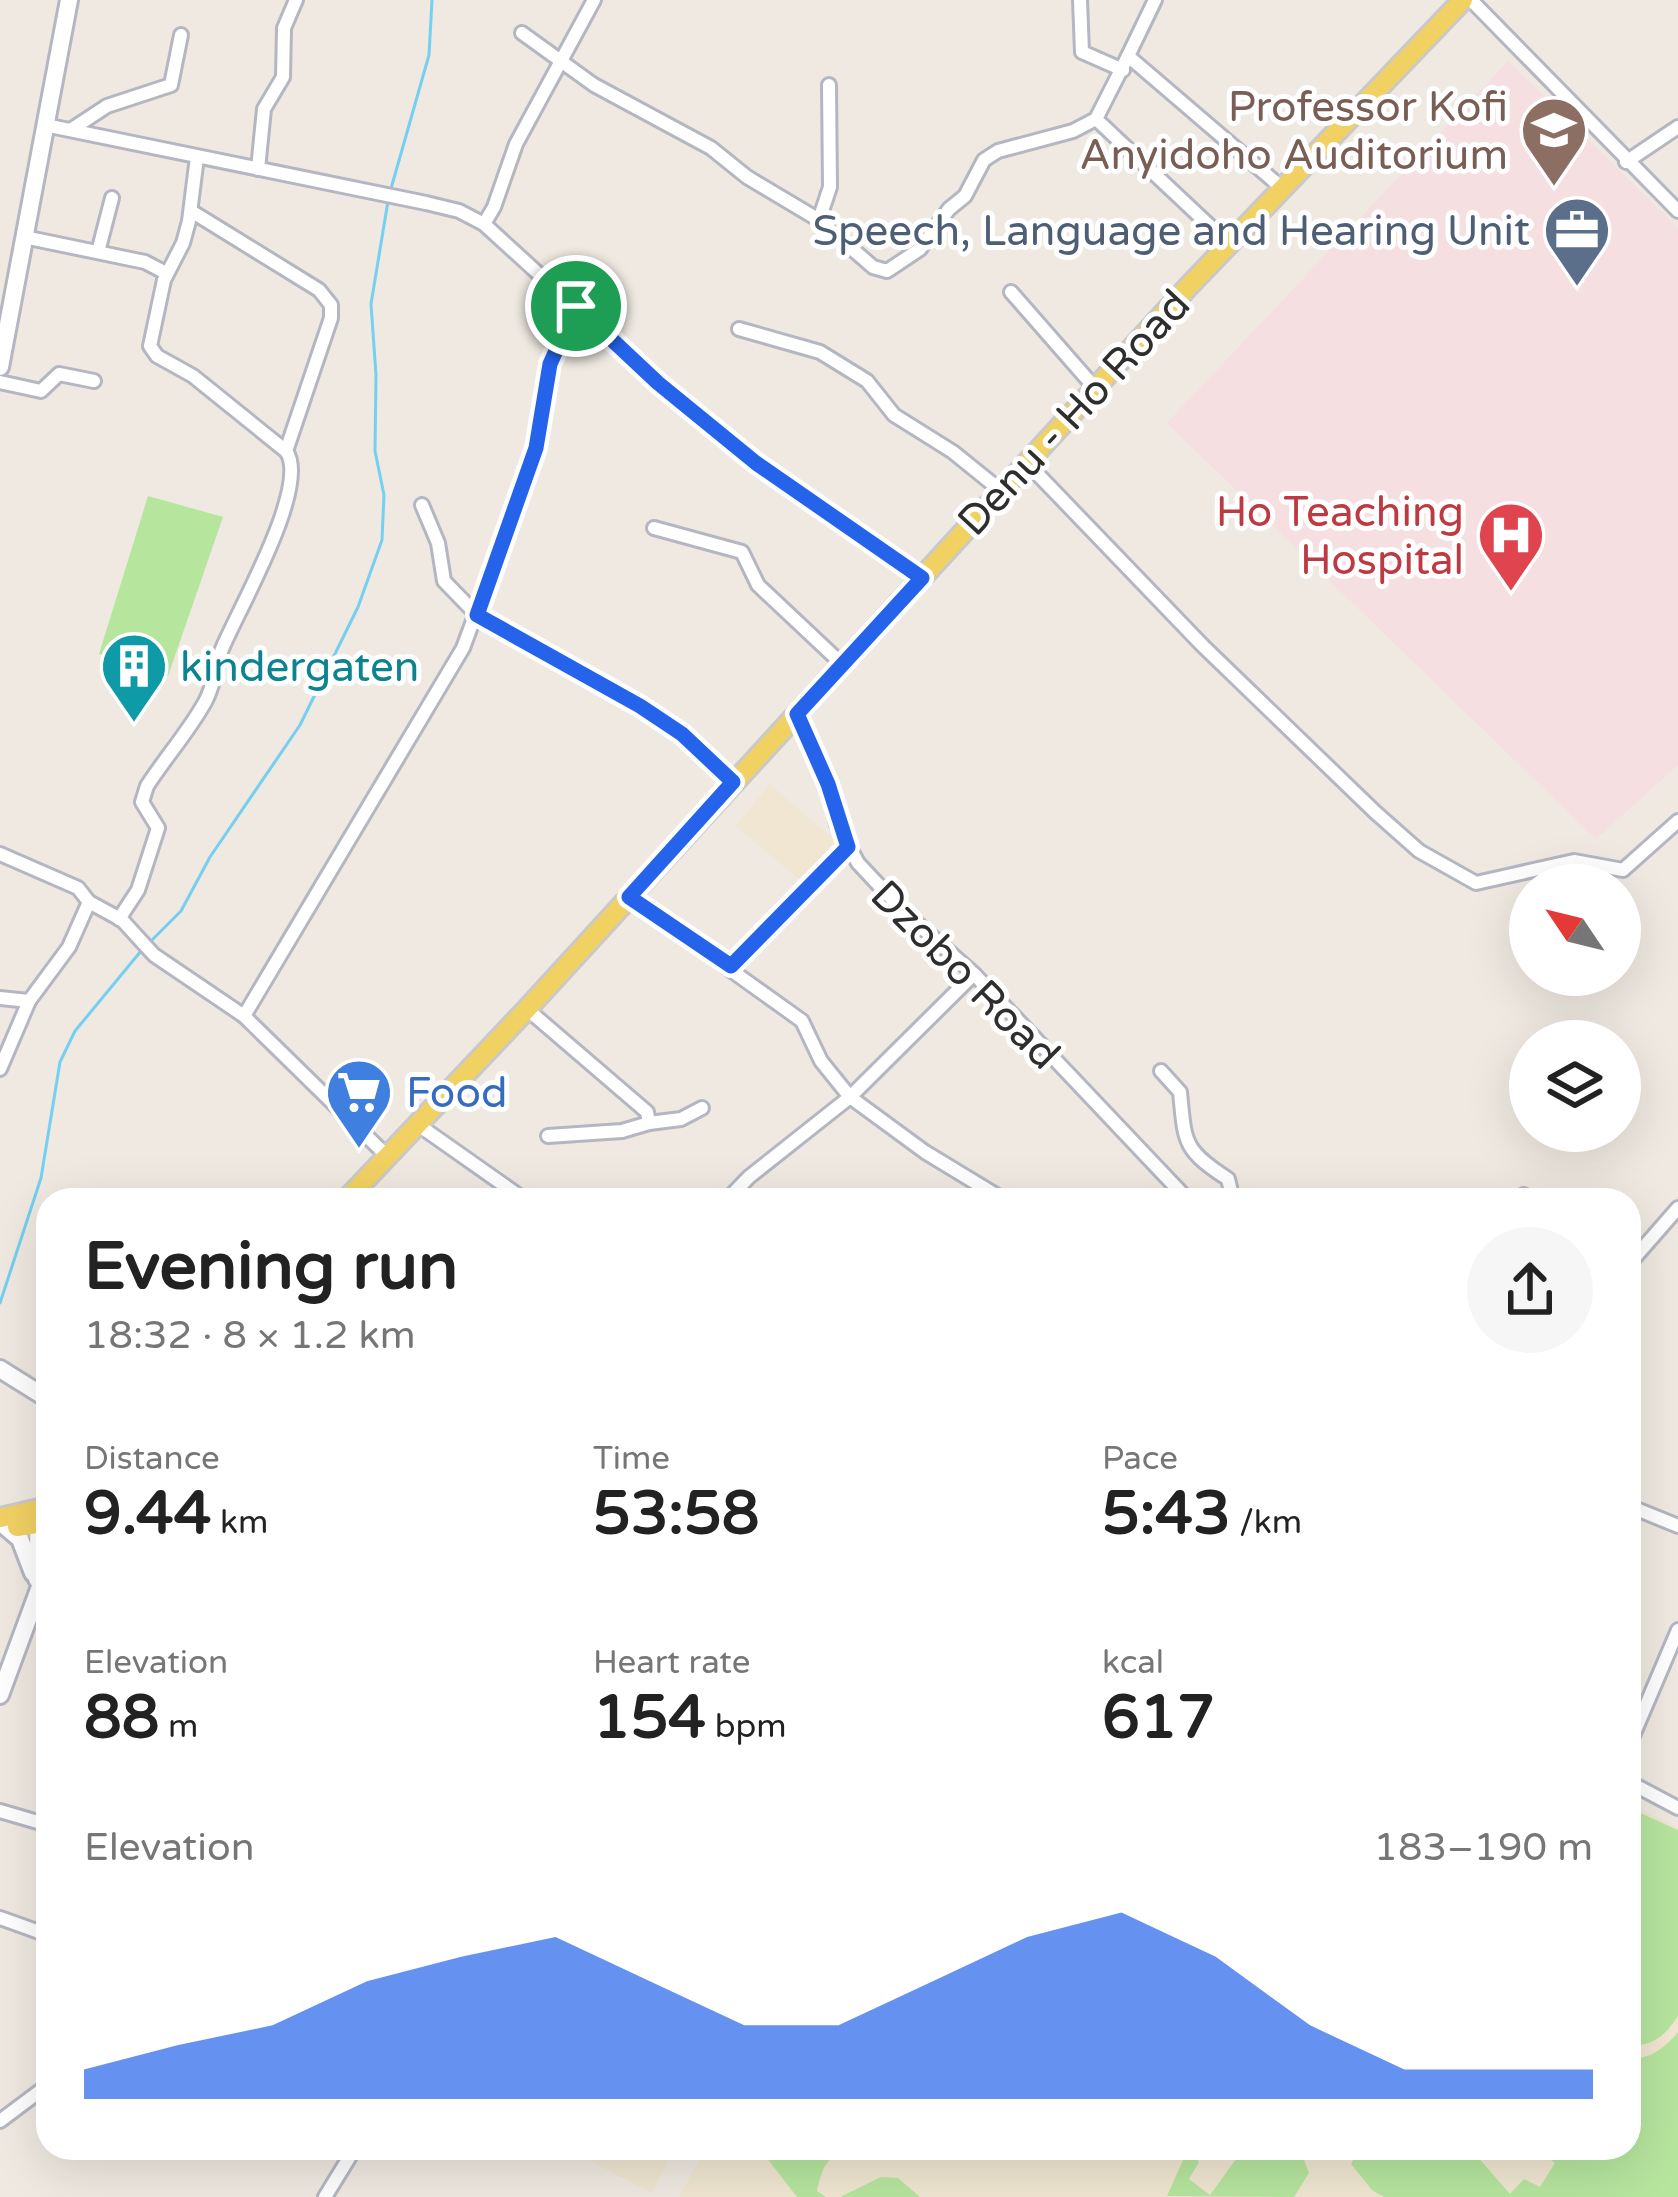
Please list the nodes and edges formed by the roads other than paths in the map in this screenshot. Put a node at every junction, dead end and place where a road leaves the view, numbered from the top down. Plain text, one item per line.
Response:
1 (69, 0) edge
2 (296, 0) edge
3 (594, 0) edge
4 (1080, 0) edge
5 (1155, 0) edge
6 (1467, 0) edge
7 (522, 33) dead end
8 (181, 35) dead end
9 (1126, 63) junction
10 (562, 64) junction
11 (829, 85) dead end
12 (1096, 119) junction
13 (45, 125) junction
14 (1678, 128) edge
15 (72, 129) junction
16 (197, 157) junction
17 (1626, 162) junction
18 (258, 169) junction
19 (1282, 188) junction
20 (112, 198) dead end
21 (191, 211) junction
22 (1678, 211) edge
23 (819, 220) junction
24 (484, 224) junction
25 (24, 237) junction
26 (1228, 244) junction
27 (98, 252) junction
28 (166, 273) junction
29 (1011, 292) dead end
30 (576, 306) junction
31 (739, 328) dead end
32 (0, 368) edge
33 (94, 381) dead end
34 (0, 382) edge
35 (1096, 388) junction
36 (286, 451) junction
37 (1027, 462) junction
38 (1000, 490) junction
39 (422, 505) dead end
40 (654, 528) dead end
41 (922, 578) junction
42 (477, 615) junction
43 (842, 664) junction
44 (797, 714) junction
45 (733, 782) junction
46 (1678, 821) edge
47 (848, 847) junction
48 (0, 854) edge
49 (629, 897) junction
50 (87, 898) junction
51 (119, 919) junction
52 (731, 966) junction
53 (974, 974) junction
54 (0, 998) edge
55 (29, 1001) junction
56 (527, 1010) junction
57 (244, 1016) junction
58 (0, 1069) edge
59 (1161, 1071) dead end
60 (850, 1097) junction
61 (702, 1108) dead end
62 (649, 1123) junction
63 (418, 1124) junction
64 (548, 1136) dead end
65 (387, 1156) junction
66 (357, 1188) edge
67 (508, 1188) edge
68 (738, 1188) edge
69 (981, 1188) edge
70 (1177, 1188) edge
71 (1230, 1188) edge
72 (1678, 1208) edge
73 (1641, 1250) edge
74 (0, 1369) edge
75 (36, 1387) edge
76 (1641, 1511) edge
77 (36, 1518) edge
78 (2, 1525) edge
79 (1678, 1526) edge
80 (36, 1592) joint
81 (1678, 1630) edge
82 (0, 1695) edge
83 (1641, 1716) edge
84 (1641, 1788) edge
85 (1678, 1808) edge
86 (0, 1811) edge
87 (36, 1822) edge
88 (0, 1918) edge
89 (36, 1931) edge
90 (36, 2094) edge
91 (0, 2121) edge
92 (348, 2160) edge
93 (325, 2197) edge

1 - 13 street
2 - 18 street
3 - 10 street
4 - 9 street
5 - 9 street
6 - 17 street
6 - 19 main road, Denu - Ho Road
7 - 10 street
8 - 15 street
9 - 12 street
9 - 19 street
10 - 23 street
10 - 24 street
11 - 23 street
12 - 23 street
12 - 26 street
13 - 15 street
13 - 25 street
14 - 17 street
15 - 16 street
16 - 18 street
16 - 21 street
17 - 22 street
18 - 24 street
19 - 26 main road, Denu - Ho Road
20 - 27 street
21 - 28 street
21 - 36 street
24 - 30 street
25 - 27 street
25 - 32 street
26 - 35 main road, Denu - Ho Road
27 - 28 street
28 - 36 street
29 - 35 street
30 - 41 street
30 - 42 street
31 - 38 street
33 - 34 street
35 - 37 main road, Denu - Ho Road
36 - 51 street
37 - 38 main road, Denu - Ho Road
37 - 46 street
38 - 41 main road, Denu - Ho Road
39 - 42 street
40 - 43 street
41 - 43 main road, Denu - Ho Road
42 - 45 street
42 - 57 street
43 - 44 main road, Denu - Ho Road
44 - 45 main road, Denu - Ho Road
44 - 47 street, Dzobo Road
45 - 49 main road, Denu - Ho Road
47 - 52 street
47 - 53 street, Dzobo Road
48 - 50 street
49 - 52 street
49 - 56 main road, Denu - Ho Road
50 - 51 street
50 - 55 street
51 - 57 street
52 - 60 street
53 - 60 street
53 - 70 street, Dzobo Road
54 - 55 street
55 - 58 street
56 - 62 street
56 - 63 main road, Denu - Ho Road
57 - 65 street
59 - 71 street
60 - 68 street
60 - 69 street
61 - 62 street
62 - 64 street
63 - 65 main road, Denu - Ho Road
63 - 67 street
65 - 66 main road, Denu - Ho Road
72 - 73 street
74 - 75 street
76 - 79 street
77 - 78 main road
78 - 80 street
80 - 82 street
81 - 83 street
84 - 85 street
86 - 87 street
88 - 89 street
90 - 91 street
92 - 93 street

